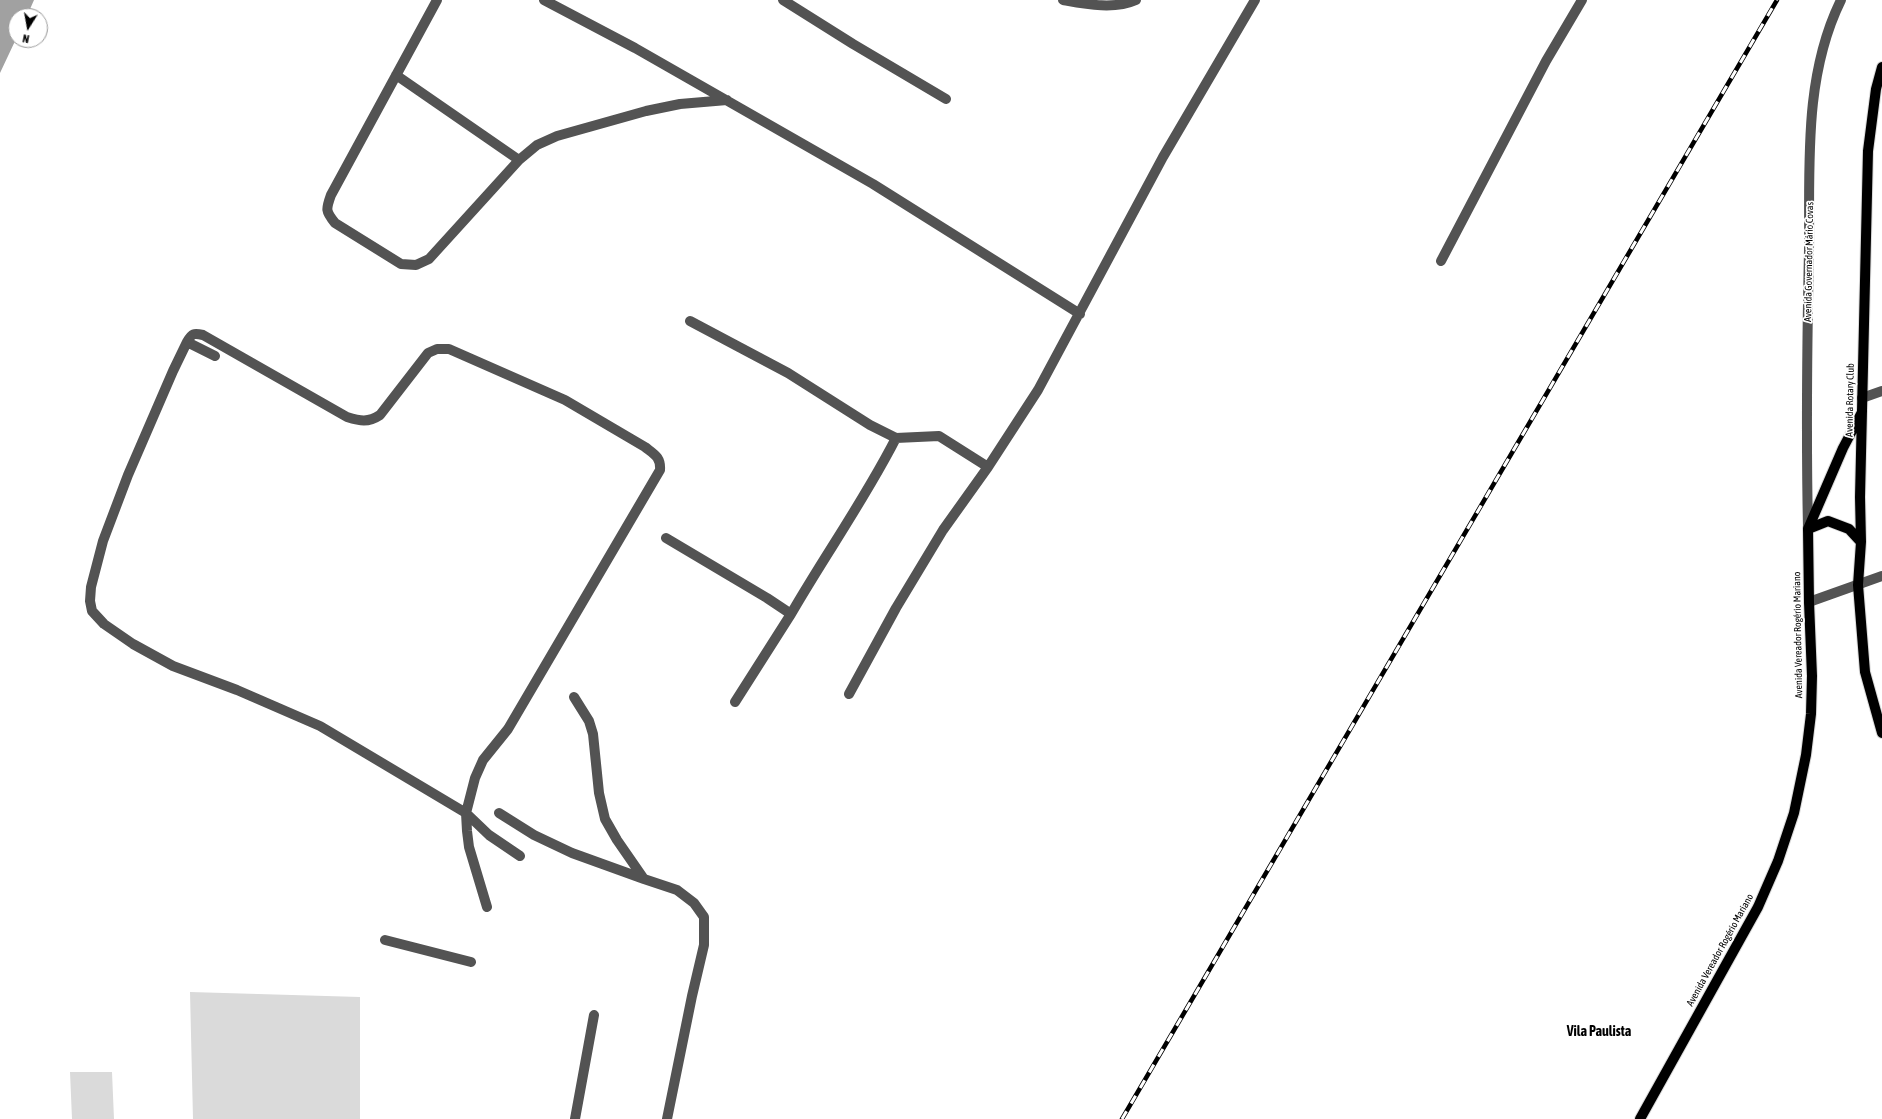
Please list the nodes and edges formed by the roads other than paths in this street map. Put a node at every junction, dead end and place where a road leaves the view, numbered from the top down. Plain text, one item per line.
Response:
1 (437, 0) edge
2 (544, 0) edge
3 (783, 0) edge
4 (1063, 0) edge
5 (1136, 0) edge
6 (1255, 0) edge
7 (1582, 0) edge
8 (1841, 0) edge
9 (556, 3) edge
10 (1882, 67) edge
11 (396, 75) junction
12 (946, 99) dead end
13 (727, 100) junction
14 (519, 160) junction
15 (1441, 261) dead end
16 (1080, 314) junction
17 (690, 321) dead end
18 (187, 342) junction
19 (215, 356) dead end
20 (1882, 391) edge
21 (1862, 398) junction
22 (1862, 412) junction
23 (896, 438) junction
24 (988, 467) junction
25 (1808, 529) junction
26 (666, 538) dead end
27 (1861, 542) junction
28 (1882, 576) edge
29 (1858, 585) junction
30 (1809, 602) junction
31 (791, 614) junction
32 (849, 694) dead end
33 (574, 698) dead end
34 (735, 702) dead end
35 (1882, 733) edge
36 (466, 813) junction
37 (500, 814) dead end
38 (520, 856) dead end
39 (644, 879) junction
40 (487, 907) dead end
41 (385, 940) dead end
42 (471, 962) dead end
43 (594, 1015) dead end
44 (575, 1119) edge
45 (668, 1119) edge
46 (1640, 1119) edge

1 - 11 street
2 - 9 street
3 - 12 street
4 - 5 street
6 - 16 street
7 - 15 street
8 - 25 street, Avenida Governador Mário Covas
9 - 13 street
10 - 21 main road, Avenida Rotary Club
11 - 14 street
11 - 14 street
13 - 14 street
13 - 16 street
16 - 24 street
17 - 23 street
18 - 19 street
18 - 36 street
18 - 36 street
20 - 21 street
21 - 22 main road, Avenida Rotary Club
22 - 25 main road, Avenida Vereador Rogério Mariano
22 - 27 main road, Avenida Rotary Club
23 - 24 street
23 - 31 street
24 - 32 street
25 - 27 main road
25 - 30 main road, Avenida Vereador Rogério Mariano
26 - 31 street
27 - 29 main road, Avenida Rotary Club
28 - 29 street
29 - 30 street
29 - 35 main road, Avenida Rotary Club
30 - 46 main road, Avenida Vereador Rogério Mariano
31 - 34 street
33 - 39 street
36 - 38 street
36 - 40 street
37 - 39 street
39 - 45 street
41 - 42 street
43 - 44 street

